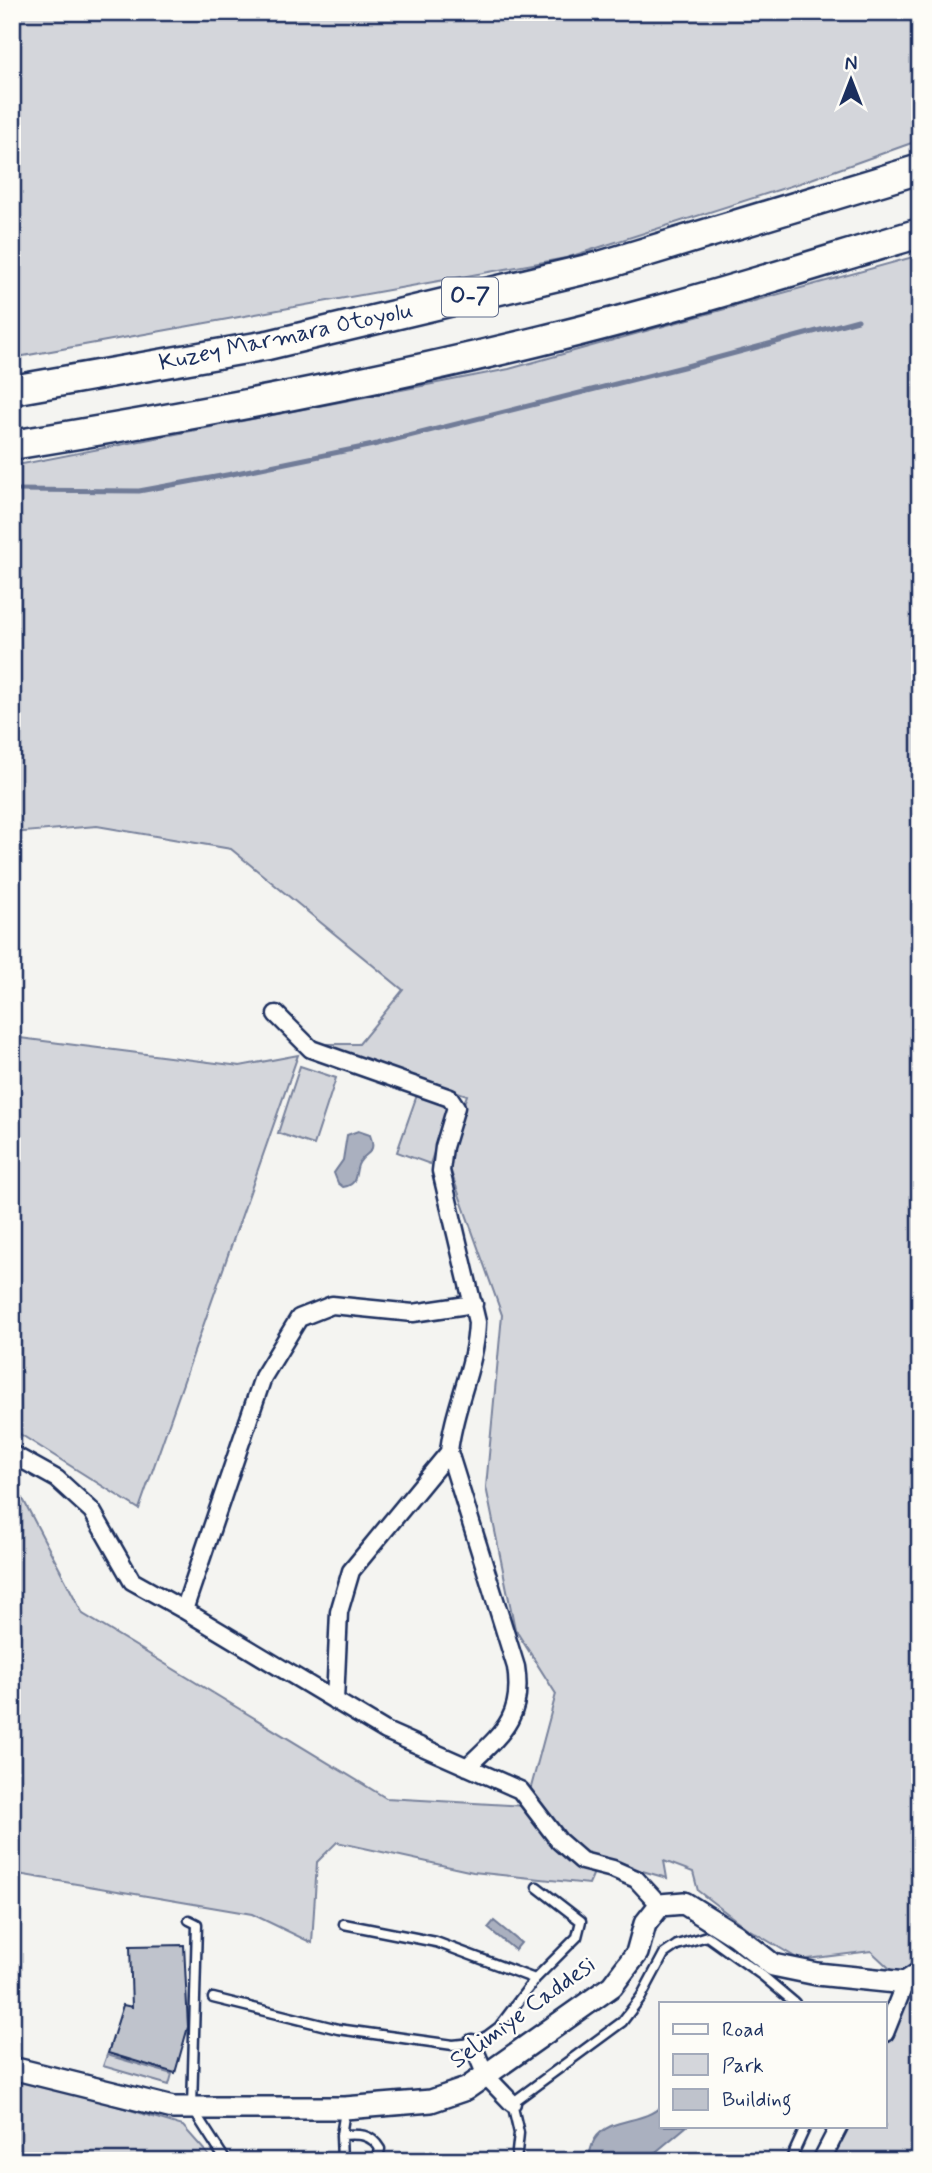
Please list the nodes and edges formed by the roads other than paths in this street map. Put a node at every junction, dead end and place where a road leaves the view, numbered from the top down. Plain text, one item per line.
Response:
1 (920, 169) edge
2 (920, 233) edge
3 (12, 390) edge
4 (12, 445) edge
5 (276, 1014) dead end
6 (474, 1304) junction
7 (449, 1452) junction
8 (12, 1454) edge
9 (184, 1610) junction
10 (335, 1701) junction
11 (467, 1767) junction
12 (537, 1887) dead end
13 (660, 1905) junction
14 (189, 1920) dead end
15 (344, 1924) dead end
16 (912, 1978) edge
17 (536, 1979) junction
18 (213, 1998) dead end
19 (794, 2002) edge
20 (886, 2031) edge
21 (472, 2043) junction
22 (12, 2068) edge
23 (486, 2076) junction
24 (512, 2103) junction
25 (192, 2108) junction
26 (345, 2108) junction
27 (805, 2128) edge
28 (838, 2128) edge
29 (341, 2135) junction
30 (226, 2161) edge
31 (342, 2161) edge
32 (377, 2161) edge
33 (516, 2161) edge
34 (790, 2161) edge
35 (821, 2161) edge

1 - 3 highway, Kuzey Marmara Otoyolu / O-7
2 - 4 highway, O-7
5 - 6 street
6 - 7 street
6 - 9 street
7 - 10 street
7 - 11 street
8 - 9 street
9 - 10 street
10 - 11 street
11 - 13 street
12 - 17 lane
13 - 16 street
13 - 23 street, Selimiye Caddesi
14 - 25 lane
15 - 17 lane
16 - 20 street
17 - 21 lane
18 - 21 lane
19 - 24 lane
21 - 23 street
22 - 25 street, Selimiye Caddesi
23 - 24 street
23 - 26 street, Selimiye Caddesi
24 - 33 lane
25 - 26 street, Selimiye Caddesi
25 - 30 lane
26 - 29 lane
27 - 34 lane
28 - 35 street
29 - 31 lane
29 - 32 lane

